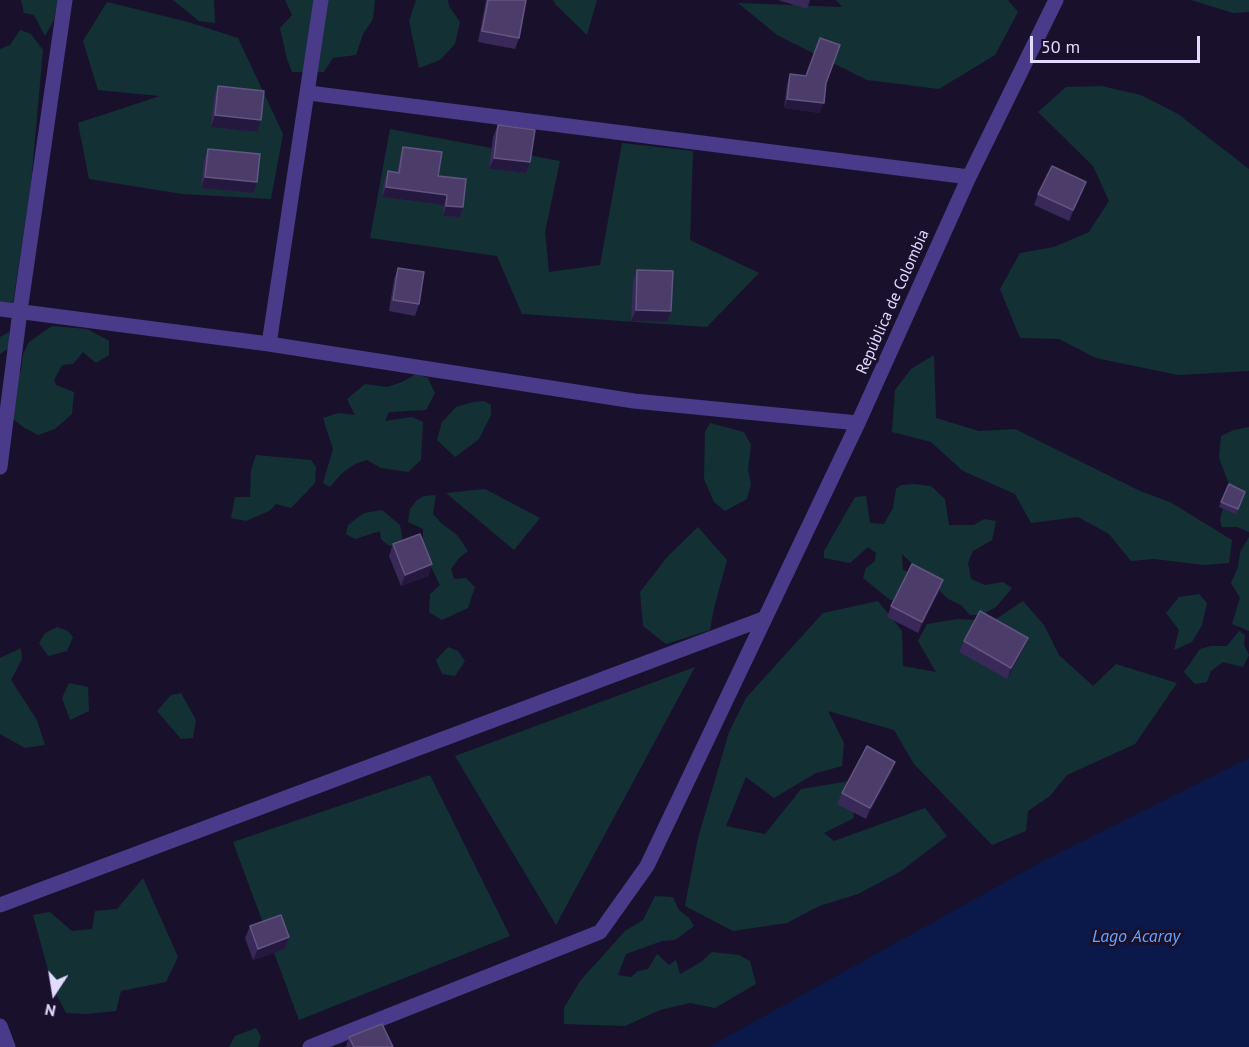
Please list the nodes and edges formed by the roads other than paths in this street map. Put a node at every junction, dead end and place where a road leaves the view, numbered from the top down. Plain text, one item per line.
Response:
1 (65, 0) edge
2 (321, 0) edge
3 (1056, 0) edge
4 (309, 93) junction
5 (969, 177) junction
6 (0, 309) edge
7 (20, 311) junction
8 (269, 344) junction
9 (858, 423) junction
10 (0, 467) edge
11 (764, 620) junction
12 (0, 905) edge
13 (0, 1026) edge
14 (8, 1047) edge
15 (310, 1047) edge

1 - 7 street
2 - 4 street
3 - 5 street, República de Colombia
4 - 5 street
4 - 8 street
5 - 9 street, República de Colombia
6 - 7 street
7 - 8 street
7 - 10 street
8 - 9 street
9 - 11 street, República de Colombia
11 - 12 street
11 - 15 street, República de Colombia
13 - 14 street

